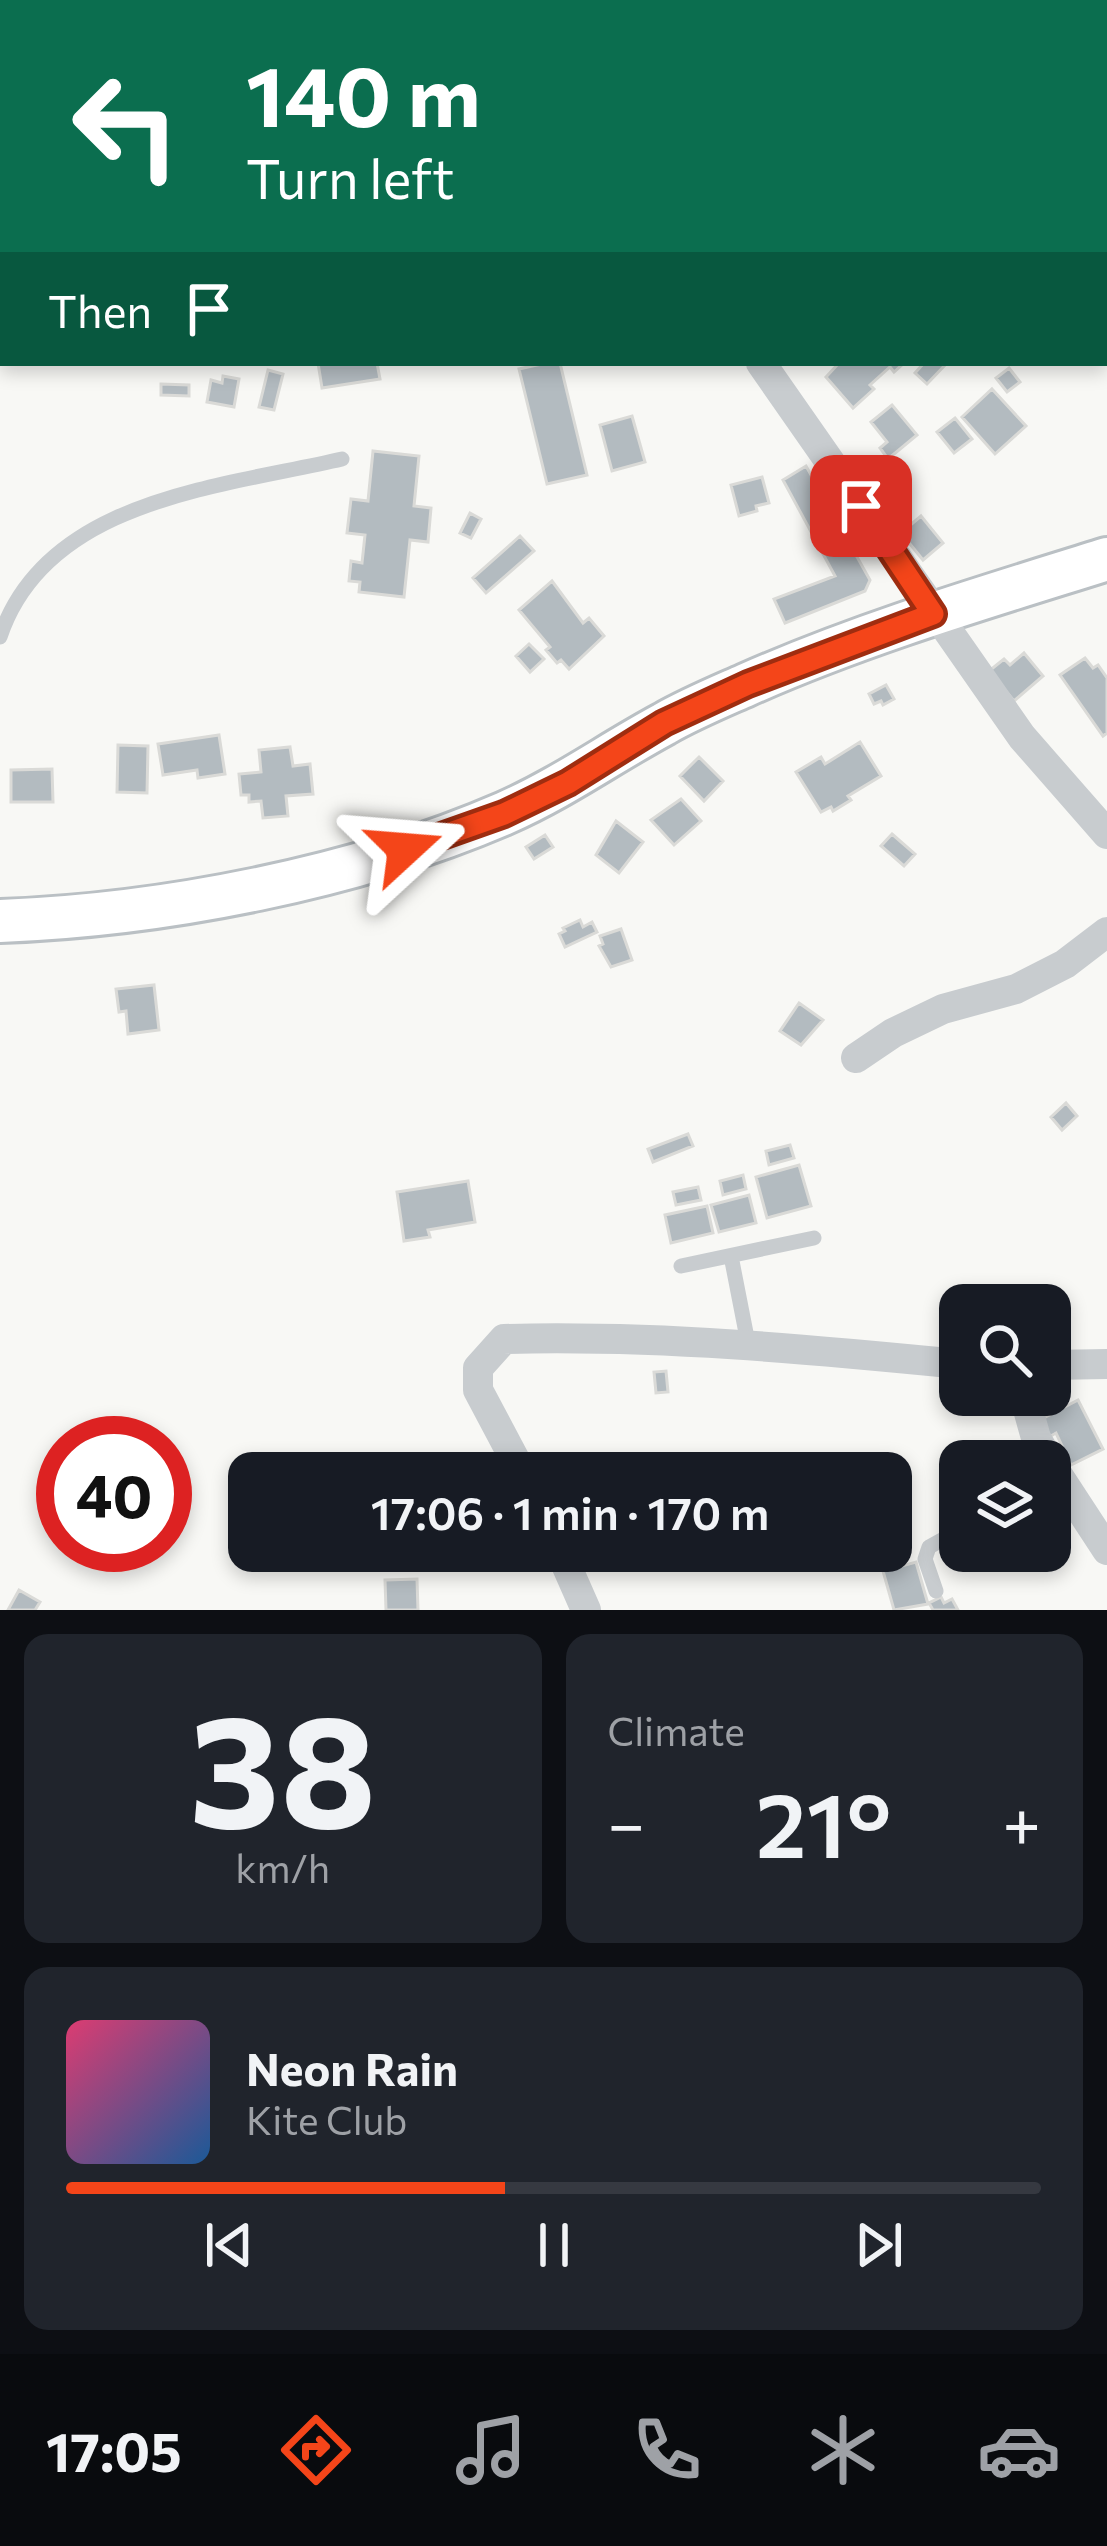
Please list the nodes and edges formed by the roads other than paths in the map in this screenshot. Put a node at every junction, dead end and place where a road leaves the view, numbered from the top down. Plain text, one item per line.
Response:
1 (763, 366) edge
2 (342, 459) dead end
3 (1107, 559) edge
4 (933, 614) junction
5 (0, 637) edge
6 (1107, 834) edge
7 (0, 921) edge
8 (1107, 932) edge
9 (856, 1058) dead end
10 (814, 1238) dead end
11 (731, 1256) junction
12 (681, 1267) dead end
13 (748, 1343) junction
14 (939, 1362) edge
15 (1107, 1364) edge
16 (1071, 1365) edge
17 (511, 1452) edge
18 (1071, 1501) edge
19 (939, 1541) edge
20 (1107, 1550) edge
21 (569, 1572) edge
22 (936, 1591) dead end
23 (586, 1610) edge

1 - 4 street
2 - 5 lane
3 - 4 street
4 - 6 street
4 - 7 street
8 - 9 street
10 - 11 lane
11 - 12 lane
11 - 13 lane
13 - 14 street
13 - 17 street
15 - 16 street
18 - 20 street
19 - 22 lane
21 - 23 street

